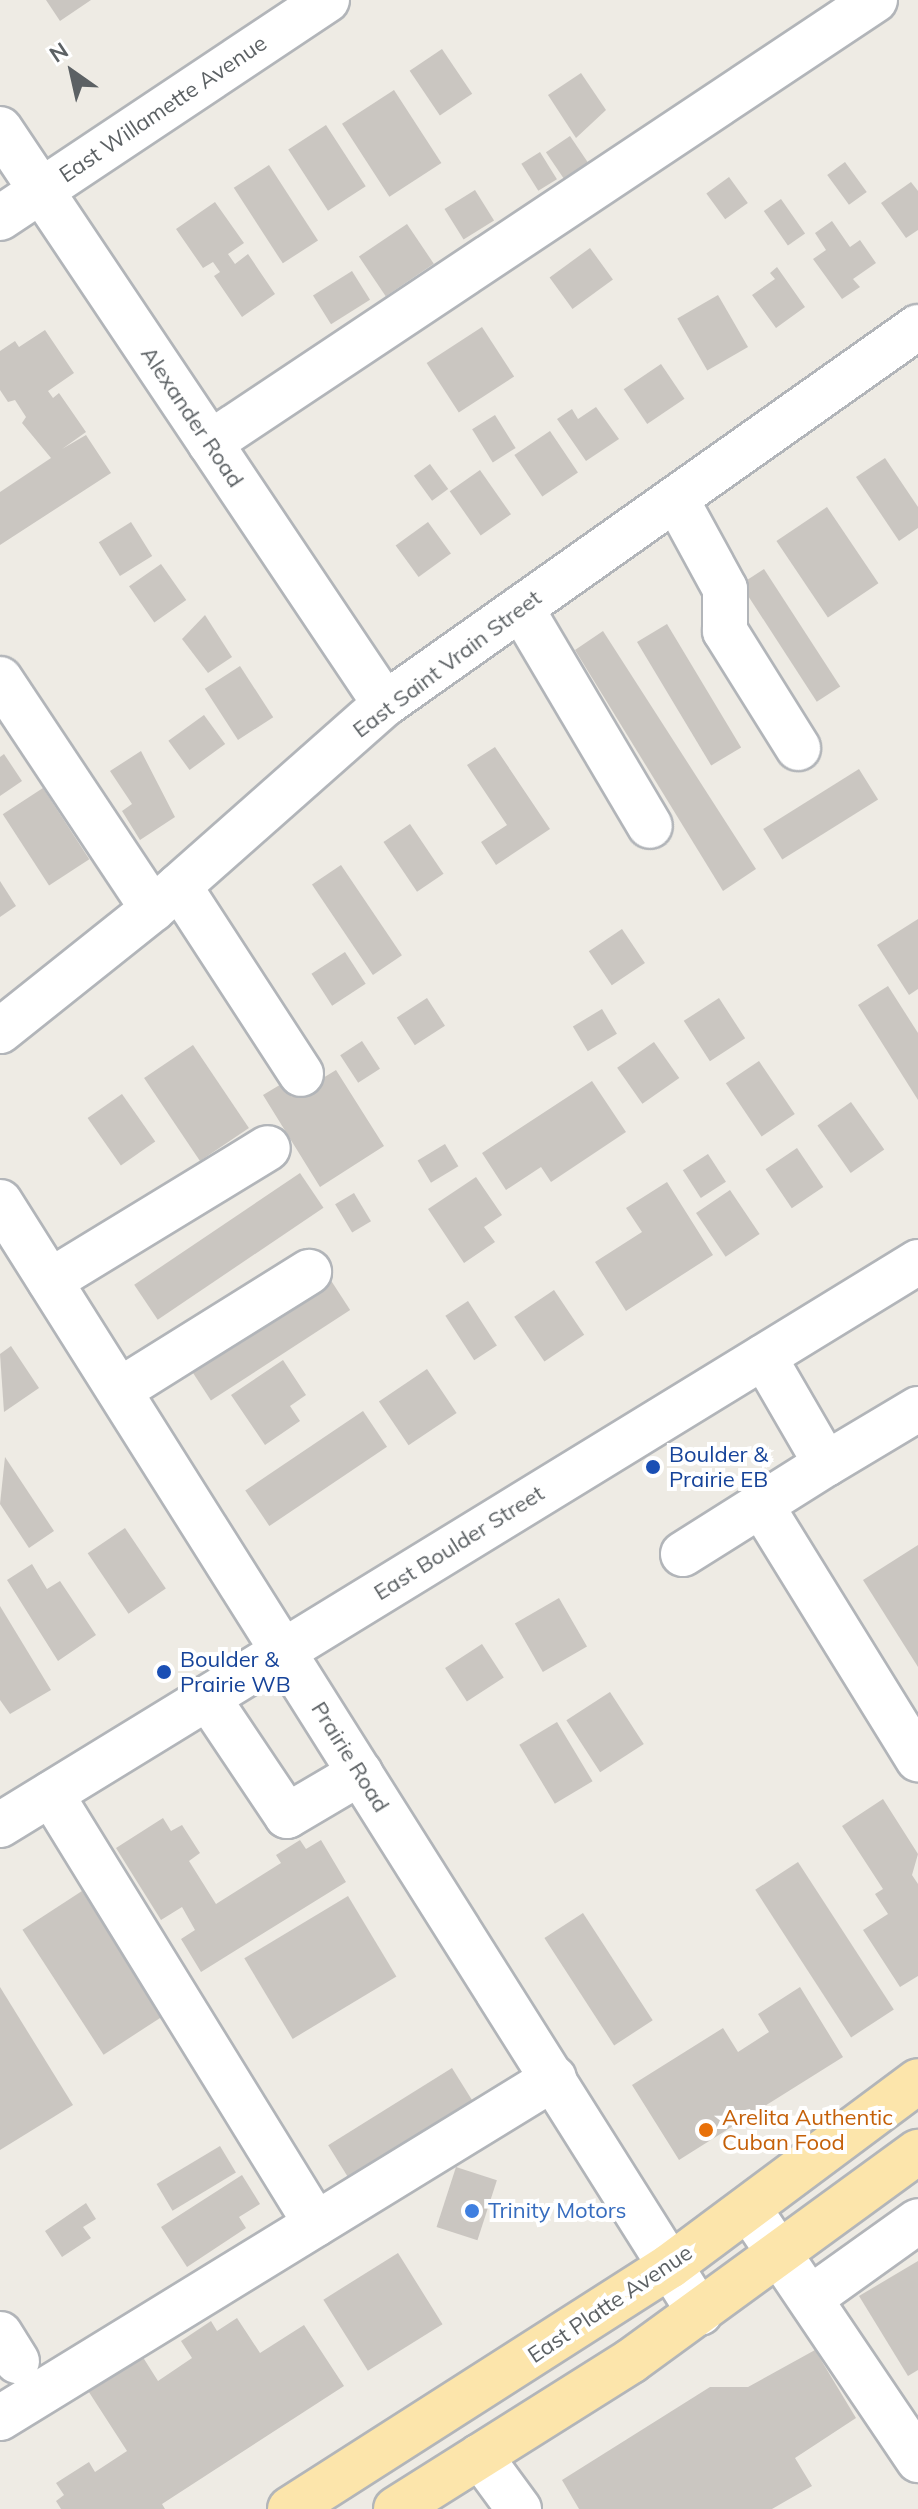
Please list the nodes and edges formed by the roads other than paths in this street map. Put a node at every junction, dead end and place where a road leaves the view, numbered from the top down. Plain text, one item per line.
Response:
1 (327, 0) edge
2 (875, 0) edge
3 (0, 129) edge
4 (41, 191) junction
5 (0, 218) edge
6 (918, 327) edge
7 (210, 443) junction
8 (676, 499) junction
9 (521, 608) junction
10 (0, 679) edge
11 (385, 704) junction
12 (798, 748) dead end
13 (650, 826) dead end
14 (166, 898) junction
15 (0, 1031) edge
16 (301, 1074) dead end
17 (268, 1148) dead end
18 (0, 1202) edge
19 (918, 1262) edge
20 (309, 1272) dead end
21 (50, 1281) junction
22 (764, 1357) junction
23 (120, 1390) junction
24 (918, 1409) edge
25 (826, 1464) junction
26 (761, 1505) junction
27 (683, 1554) dead end
28 (283, 1651) junction
29 (208, 1698) junction
30 (918, 1759) edge
31 (360, 1773) junction
32 (51, 1794) junction
33 (0, 1825) edge
34 (554, 2078) junction
35 (918, 2081) edge
36 (918, 2152) edge
37 (749, 2209) junction
38 (918, 2221) edge
39 (316, 2224) junction
40 (782, 2251) junction
41 (670, 2266) junction
42 (812, 2297) junction
43 (700, 2313) junction
44 (0, 2418) edge
45 (480, 2456) junction
46 (918, 2460) edge
47 (290, 2509) edge
48 (396, 2509) edge
49 (519, 2509) edge

1 - 4 street, East Willamette Avenue
2 - 7 street
3 - 4 street, Alexander Road
4 - 5 street, East Willamette Avenue
4 - 7 street, Alexander Road
6 - 8 street, East Saint Vrain Street
7 - 11 street, Alexander Road
8 - 9 street, East Saint Vrain Street
8 - 12 street
9 - 11 street, East Saint Vrain Street
9 - 13 street
10 - 14 street
11 - 14 street, East Saint Vrain Street
14 - 15 street, East Saint Vrain Street
14 - 16 street
17 - 21 street
18 - 21 street, Prairie Road
19 - 22 street, East Boulder Street
20 - 23 street
21 - 23 street, Prairie Road
22 - 25 street
22 - 28 street, East Boulder Street
23 - 28 street, Prairie Road
24 - 25 street
25 - 26 street
26 - 27 street
26 - 30 street
28 - 29 street, East Boulder Street
28 - 31 street, Prairie Road
29 - 31 street
29 - 32 street, East Boulder Street
31 - 34 street, Prairie Road
32 - 33 street, East Boulder Street
32 - 39 street
34 - 39 street
34 - 41 street, Prairie Road
35 - 37 main road, East Platte Avenue
36 - 40 main road
37 - 40 street
37 - 41 main road, East Platte Avenue
38 - 42 street
39 - 44 street
40 - 42 street
40 - 43 main road
41 - 43 street, Prairie Road
41 - 47 main road, East Platte Avenue
42 - 46 street
43 - 45 main road
45 - 48 main road
45 - 49 street

